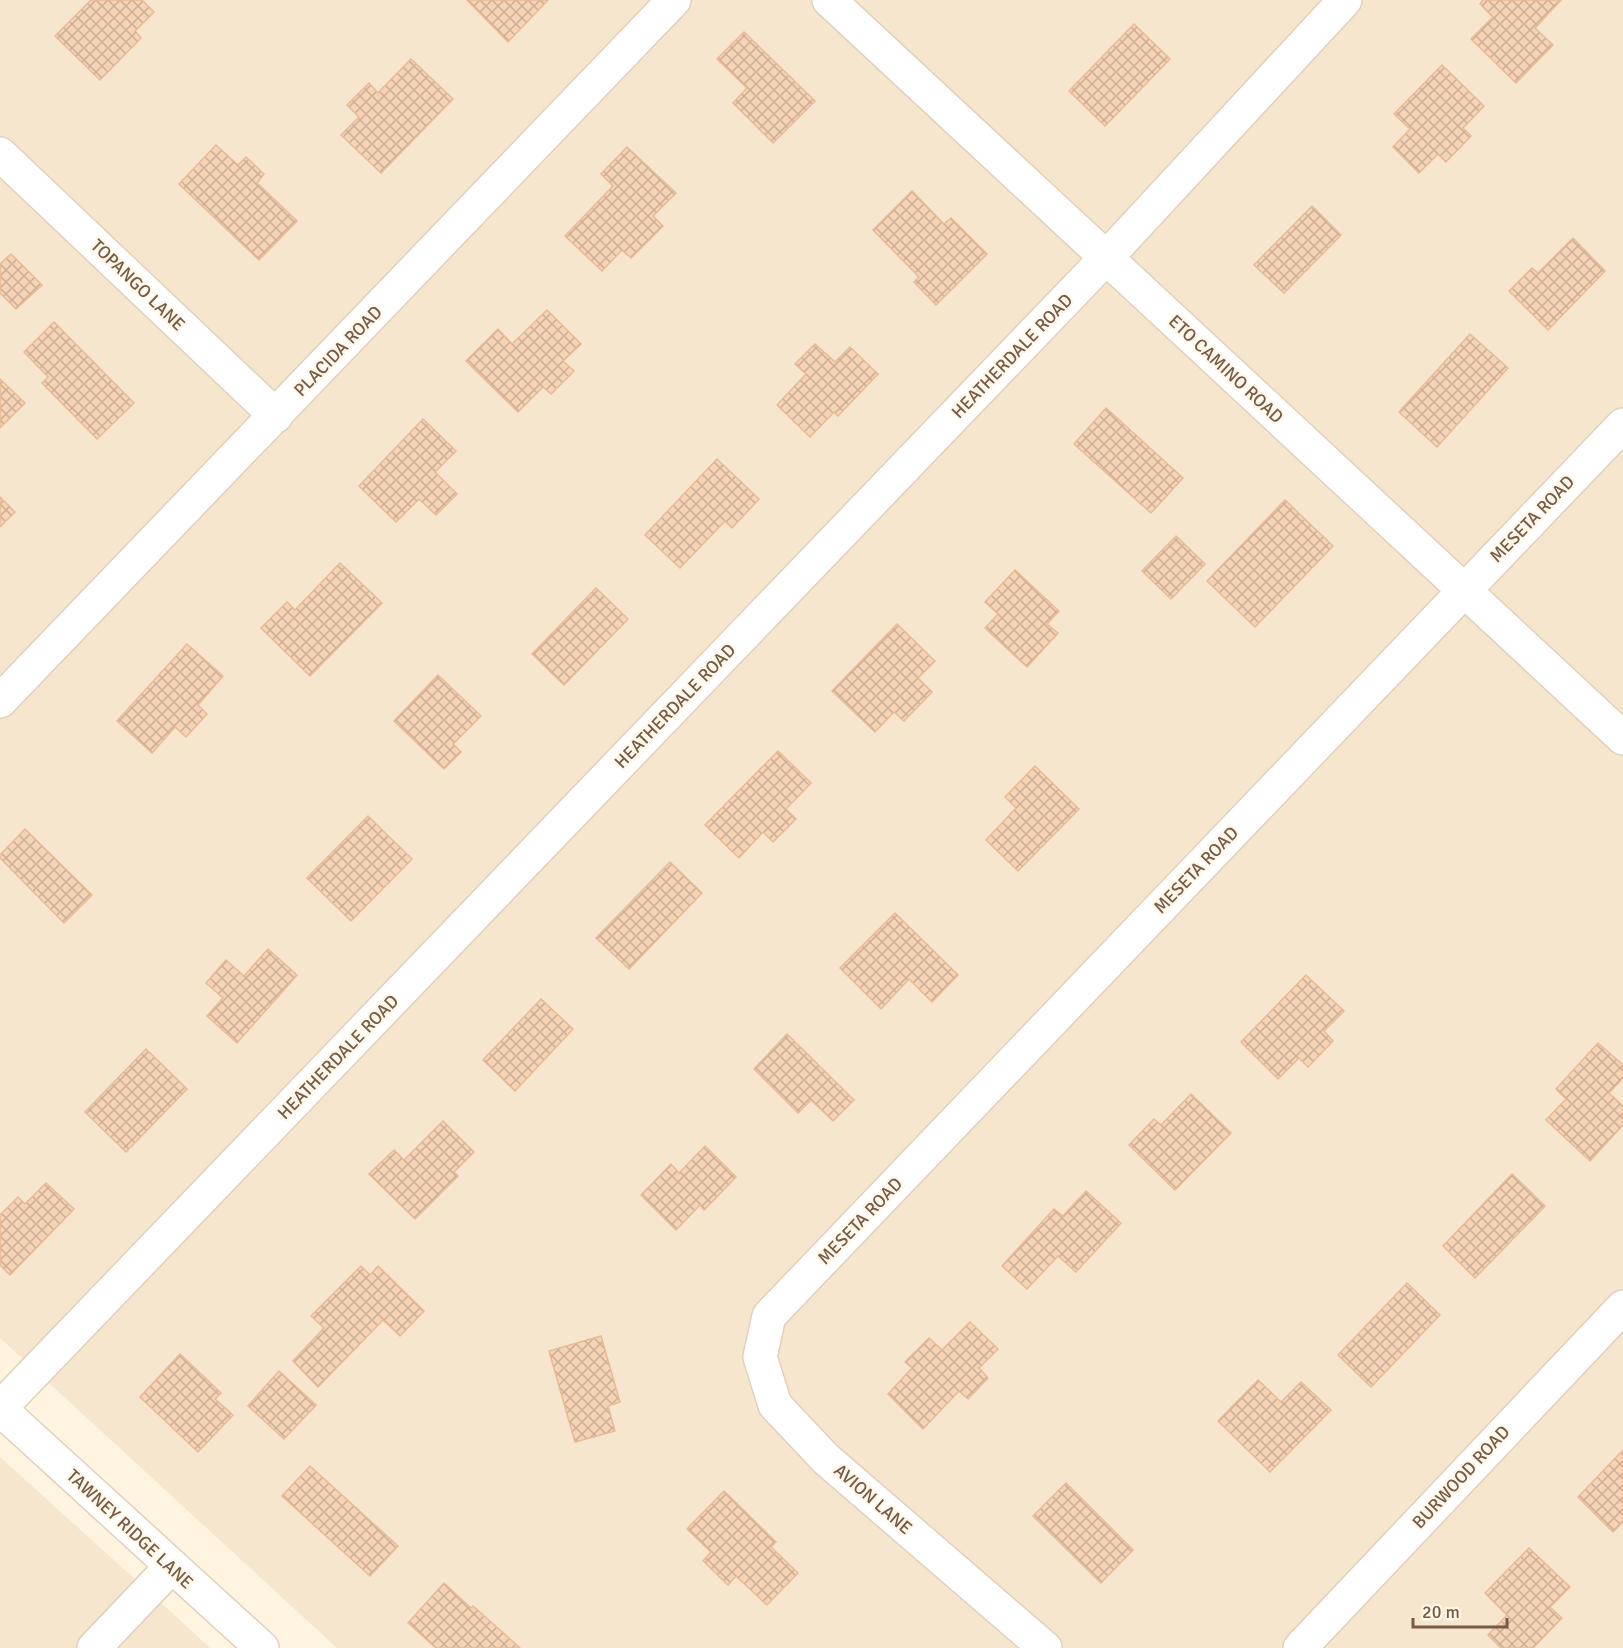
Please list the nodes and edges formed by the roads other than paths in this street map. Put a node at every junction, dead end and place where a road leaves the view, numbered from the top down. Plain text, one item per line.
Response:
1 (674, 0) edge
2 (829, 0) edge
3 (1345, 0) edge
4 (0, 154) edge
5 (1106, 258) junction
6 (276, 417) junction
7 (1623, 424) edge
8 (1465, 589) junction
9 (0, 701) edge
10 (1623, 738) edge
11 (1623, 1307) edge
12 (769, 1316) joint
13 (0, 1409) edge
14 (171, 1567) junction
15 (94, 1648) edge
16 (262, 1648) edge
17 (1045, 1648) edge
18 (1300, 1648) edge

1 - 6 street, PLACIDA ROAD
2 - 5 street, ETO CAMINO ROAD
3 - 5 street, HEATHERDALE ROAD
4 - 6 street, TOPANGO LANE
5 - 8 street, ETO CAMINO ROAD
5 - 13 street, HEATHERDALE ROAD
6 - 9 street, PLACIDA ROAD
7 - 8 street, MESETA ROAD
8 - 10 street, ETO CAMINO ROAD
8 - 12 street, MESETA ROAD
11 - 18 street, BURWOOD ROAD
12 - 17 street, AVION LANE
13 - 14 street, TAWNEY RIDGE LANE
14 - 15 street
14 - 16 street, TAWNEY RIDGE LANE

